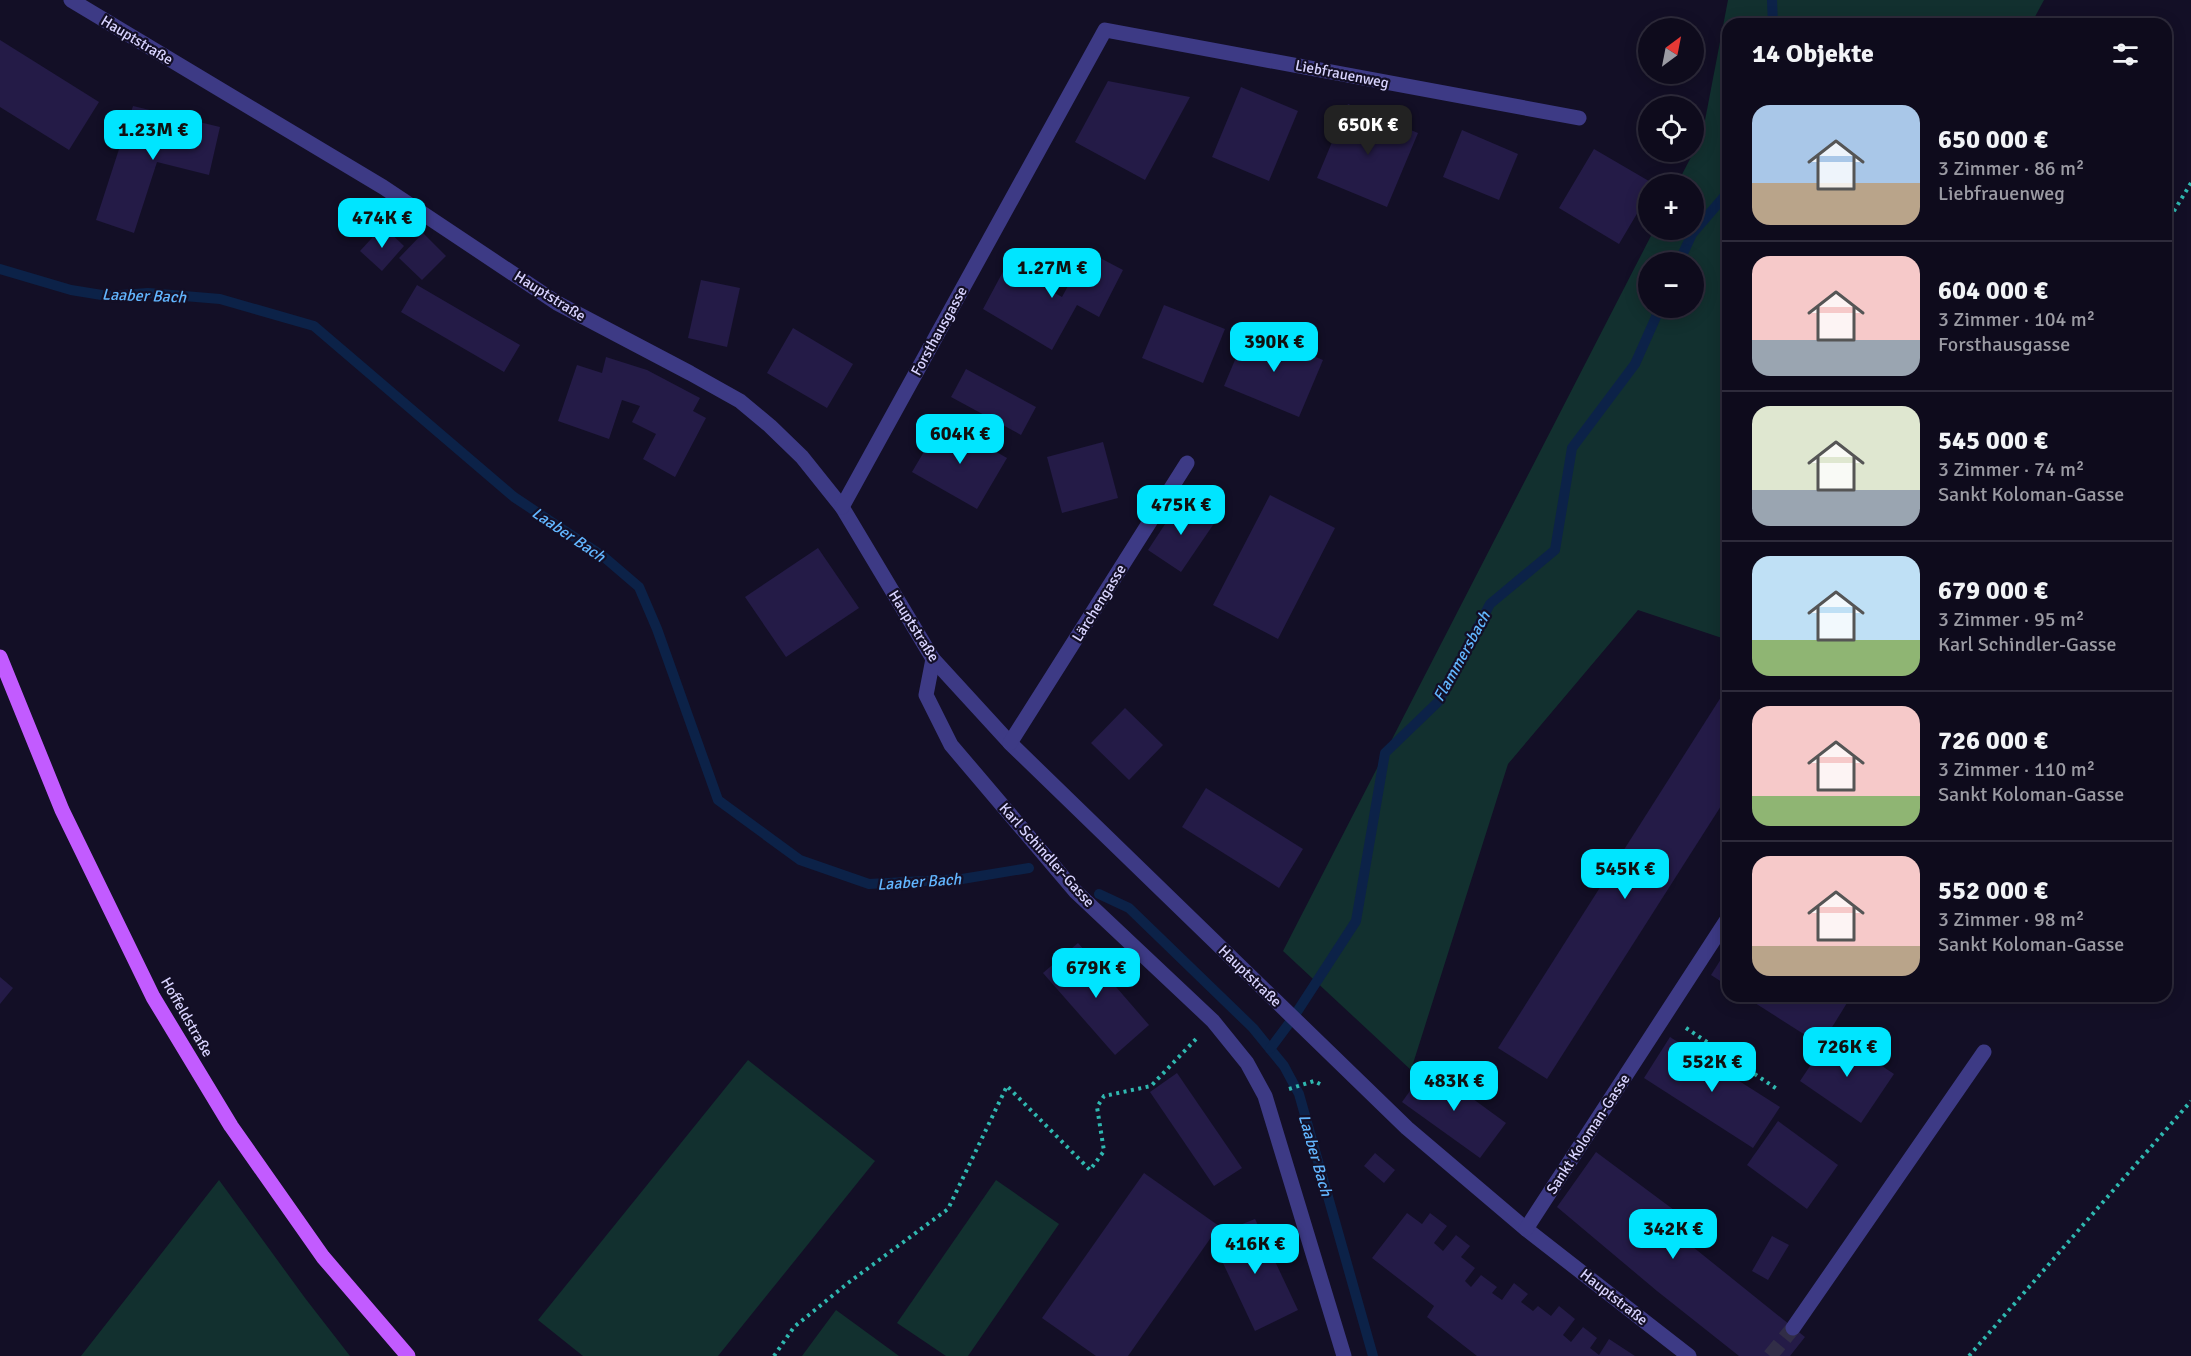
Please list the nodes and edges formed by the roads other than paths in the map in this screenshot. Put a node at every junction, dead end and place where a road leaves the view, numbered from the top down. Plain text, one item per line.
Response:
1 (71, 0) edge
2 (1105, 30) joint
3 (1579, 118) dead end
4 (1186, 463) dead end
5 (842, 507) junction
6 (0, 657) edge
7 (933, 659) junction
8 (1011, 743) junction
9 (1722, 927) edge
10 (1984, 1052) dead end
11 (1526, 1229) junction
12 (1792, 1328) tunnel mouth
13 (408, 1356) edge
14 (1344, 1356) edge
15 (1689, 1356) edge

1 - 5 street, Hauptstraße
2 - 3 street, Liebfrauenweg
2 - 5 street, Forsthausgasse
4 - 8 street, Lärchengasse
5 - 7 street, Hauptstraße
6 - 13 main road, Hoffeldstraße
7 - 8 street, Hauptstraße
7 - 14 street, Karl Schindler-Gasse
8 - 11 street, Hauptstraße
9 - 11 street, Sankt Koloman-Gasse
10 - 12 street
11 - 15 street, Hauptstraße

